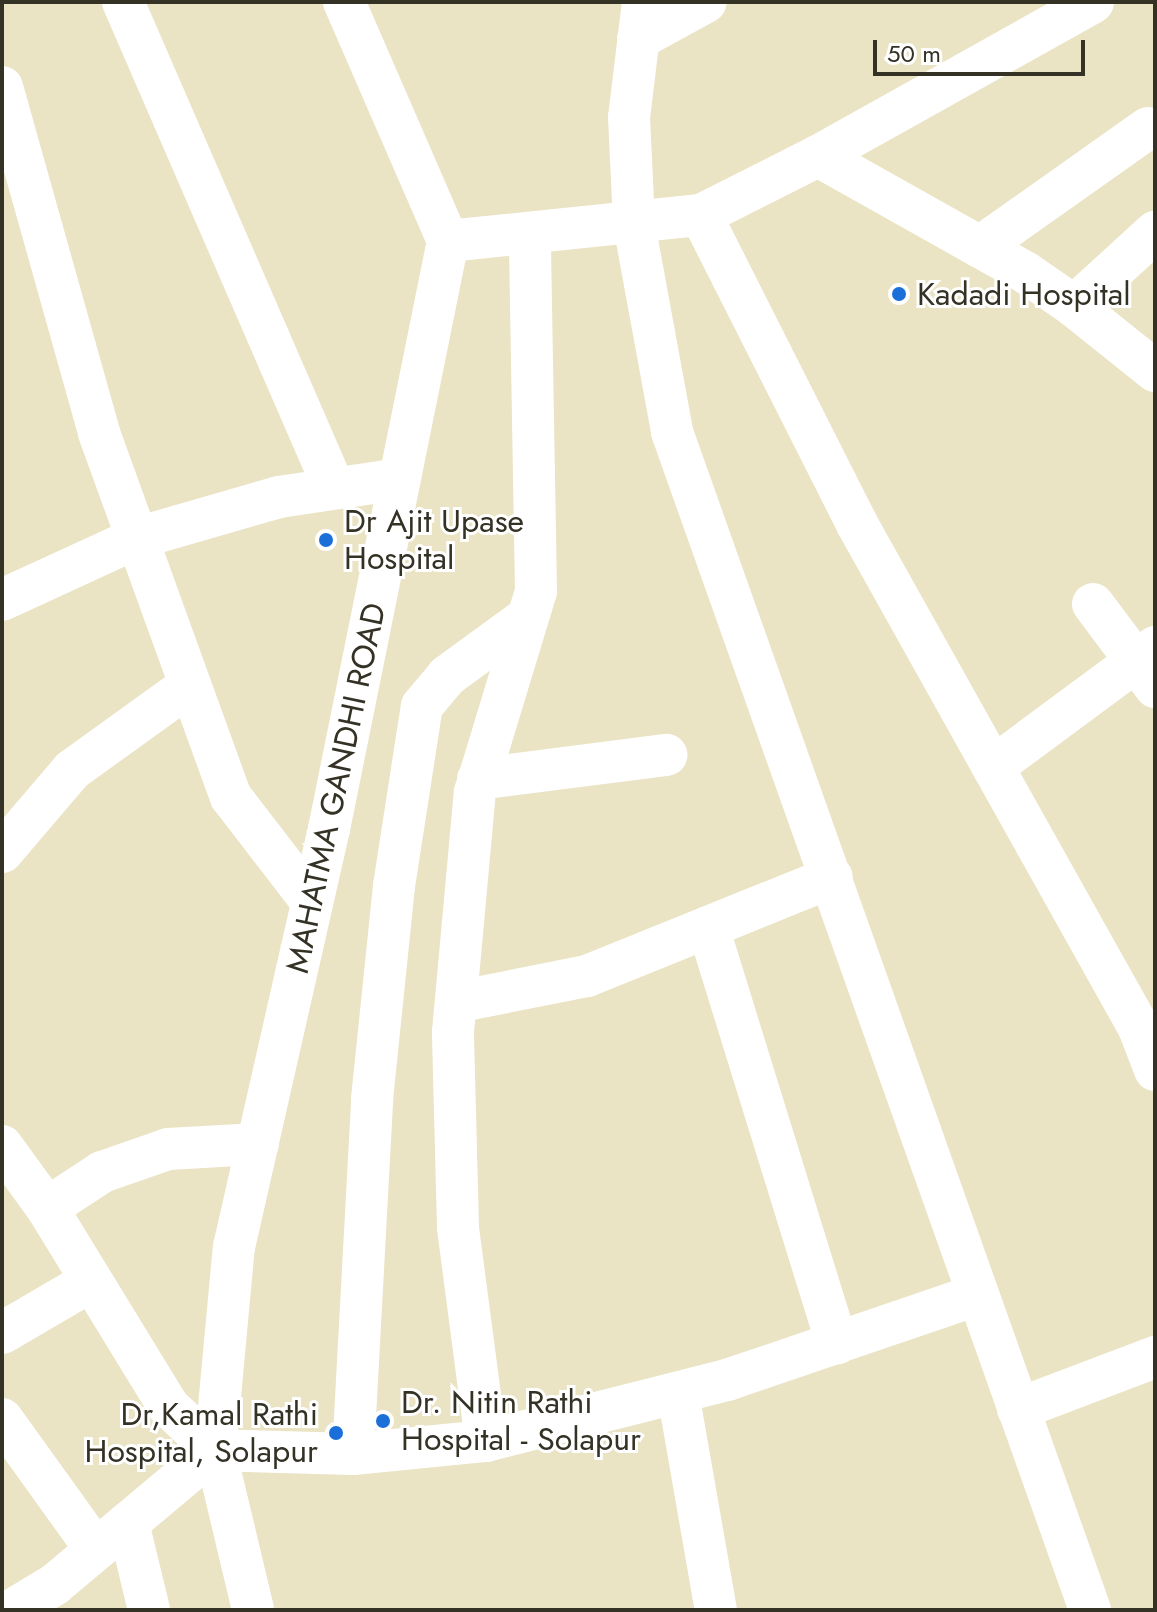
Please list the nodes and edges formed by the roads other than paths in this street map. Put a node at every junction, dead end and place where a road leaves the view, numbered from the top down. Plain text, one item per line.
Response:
1 (123, 2) edge
2 (344, 2) edge
3 (706, 2) edge
4 (1093, 2) edge
5 (640, 20) edge
6 (2, 87) edge
7 (1148, 128) dead end
8 (818, 156) junction
9 (13, 172) edge
10 (701, 215) junction
11 (634, 224) junction
12 (1155, 232) edge
13 (530, 233) junction
14 (448, 241) junction
15 (980, 247) junction
16 (1074, 306) junction
17 (1155, 371) edge
18 (400, 479) junction
19 (334, 488) junction
20 (137, 538) junction
21 (2, 600) edge
22 (1093, 604) dead end
23 (528, 617) junction
24 (1149, 666) edge
25 (190, 685) junction
26 (666, 755) dead end
27 (993, 767) junction
28 (478, 779) junction
29 (2, 852) edge
30 (832, 877) junction
31 (312, 902) junction
32 (708, 927) junction
33 (456, 1002) junction
34 (1147, 1024) edge
35 (1155, 1070) edge
36 (258, 1144) junction
37 (2, 1146) edge
38 (47, 1208) junction
39 (91, 1281) junction
40 (977, 1295) junction
41 (2, 1333) edge
42 (837, 1343) junction
43 (1155, 1357) edge
44 (678, 1393) junction
45 (1018, 1409) junction
46 (2, 1419) edge
47 (486, 1441) junction
48 (215, 1450) junction
49 (353, 1454) junction
50 (128, 1523) junction
51 (96, 1550) junction
52 (1079, 1607) edge
53 (12, 1610) edge
54 (149, 1610) edge
55 (253, 1610) edge
56 (716, 1610) edge

1 - 19 street
2 - 14 street
3 - 5 street
4 - 8 street
5 - 11 street
6 - 9 street
7 - 15 street
8 - 10 street
8 - 15 street
9 - 20 street
10 - 11 street
10 - 27 street
11 - 13 street
11 - 30 street
12 - 16 street
13 - 14 street
13 - 23 street
14 - 18 street, MAHATMA GANDHI ROAD
15 - 16 street
16 - 17 street
18 - 19 street
18 - 31 street, MAHATMA GANDHI ROAD
19 - 20 street
20 - 21 street
20 - 25 street
22 - 24 street
23 - 28 street
23 - 49 street
24 - 27 street
25 - 29 street
25 - 31 street
26 - 28 street
27 - 34 street
28 - 33 street
30 - 32 street
30 - 40 street
31 - 36 street, MAHATMA GANDHI ROAD
32 - 33 street
32 - 42 street
33 - 47 street
34 - 35 street
36 - 38 street
36 - 48 street, MAHATMA GANDHI ROAD
37 - 38 street
38 - 39 street
39 - 41 street
39 - 48 street
40 - 42 street
40 - 45 street
42 - 44 street
43 - 45 street
44 - 47 street
44 - 56 street
45 - 52 street
46 - 51 street
47 - 49 street
48 - 49 street
48 - 50 street
48 - 55 street
50 - 51 street
50 - 54 street
51 - 53 street

